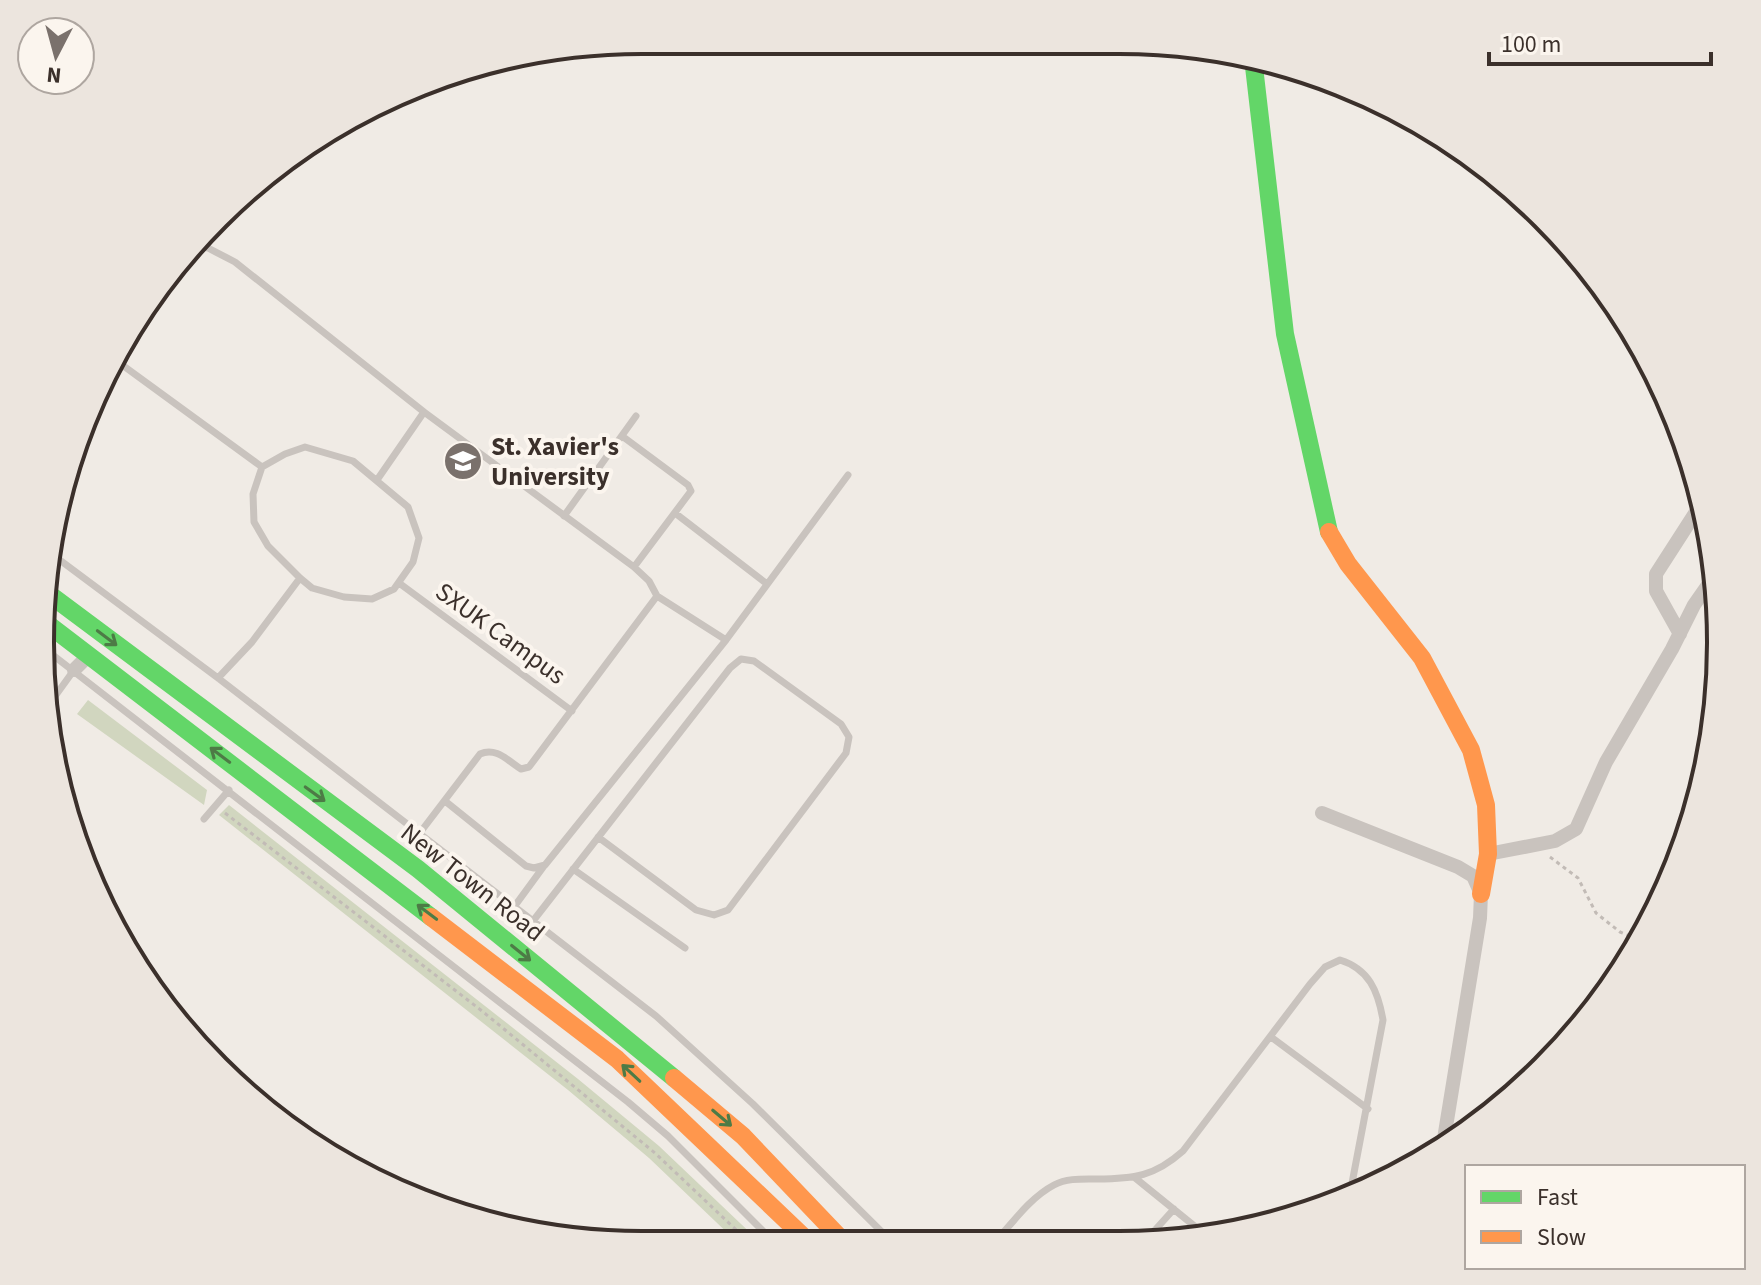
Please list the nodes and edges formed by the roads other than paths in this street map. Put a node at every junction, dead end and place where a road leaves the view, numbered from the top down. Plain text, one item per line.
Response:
1 (1254, 70) edge
2 (206, 248) edge
3 (124, 366) edge
4 (424, 412) junction
5 (636, 416) dead end
6 (622, 436) junction
7 (262, 467) junction
8 (848, 475) dead end
9 (377, 480) junction
10 (675, 513) junction
11 (564, 516) junction
12 (1693, 516) edge
13 (60, 560) edge
14 (634, 567) junction
15 (300, 578) junction
16 (399, 583) junction
17 (767, 584) junction
18 (1705, 590) edge
19 (657, 596) junction
20 (56, 599) edge
21 (54, 629) edge
22 (1680, 634) junction
23 (726, 640) junction
24 (89, 655) junction
25 (54, 656) edge
26 (74, 670) junction
27 (218, 678) junction
28 (56, 694) edge
29 (572, 711) junction
30 (229, 790) junction
31 (445, 801) junction
32 (1322, 813) dead end
33 (204, 819) dead end
34 (419, 834) junction
35 (598, 837) junction
36 (1488, 854) junction
37 (545, 865) junction
38 (573, 869) junction
39 (1481, 894) junction
40 (514, 907) junction
41 (533, 921) junction
42 (685, 948) dead end
43 (1271, 1037) junction
44 (1368, 1109) junction
45 (1445, 1132) edge
46 (1134, 1177) junction
47 (1353, 1182) edge
48 (1174, 1209) junction
49 (1195, 1226) edge
50 (1155, 1230) edge
51 (763, 1231) edge
52 (797, 1231) edge
53 (834, 1231) edge
54 (881, 1231) edge
55 (1007, 1231) edge

1 - 36 main road
2 - 4 lane
3 - 7 lane
4 - 9 lane
4 - 11 lane
5 - 6 lane
6 - 10 lane
6 - 11 lane
7 - 9 lane, SXUK Campus
7 - 15 lane, SXUK Campus
8 - 17 lane
9 - 16 lane, SXUK Campus
10 - 14 lane
10 - 17 lane
11 - 14 lane
12 - 22 street
13 - 27 lane
14 - 19 lane
15 - 16 lane, SXUK Campus
15 - 27 lane
16 - 29 lane, SXUK Campus
17 - 23 lane
18 - 22 street
19 - 23 lane
19 - 29 lane, SXUK Campus
20 -> 53 main road, New Town Road
21 - 24 main road, New Town Road
22 - 36 street
23 - 37 lane
24 - 26 street
52 -> 24 main road, New Town Road
25 - 26 lane
26 - 28 lane
26 - 30 lane
27 - 34 lane
29 - 31 lane
30 - 33 lane
30 - 51 lane
31 - 34 lane
31 - 37 lane
32 - 39 street
34 - 40 lane
35 - 35 lane
35 - 38 lane
36 - 39 main road
37 - 40 lane
38 - 41 lane
38 - 42 lane
39 - 45 street
40 - 41 lane
41 - 54 lane
43 - 44 lane
43 - 44 lane
43 - 46 lane
44 - 47 lane
46 - 48 lane
46 - 55 lane
48 - 49 lane
48 - 50 lane

